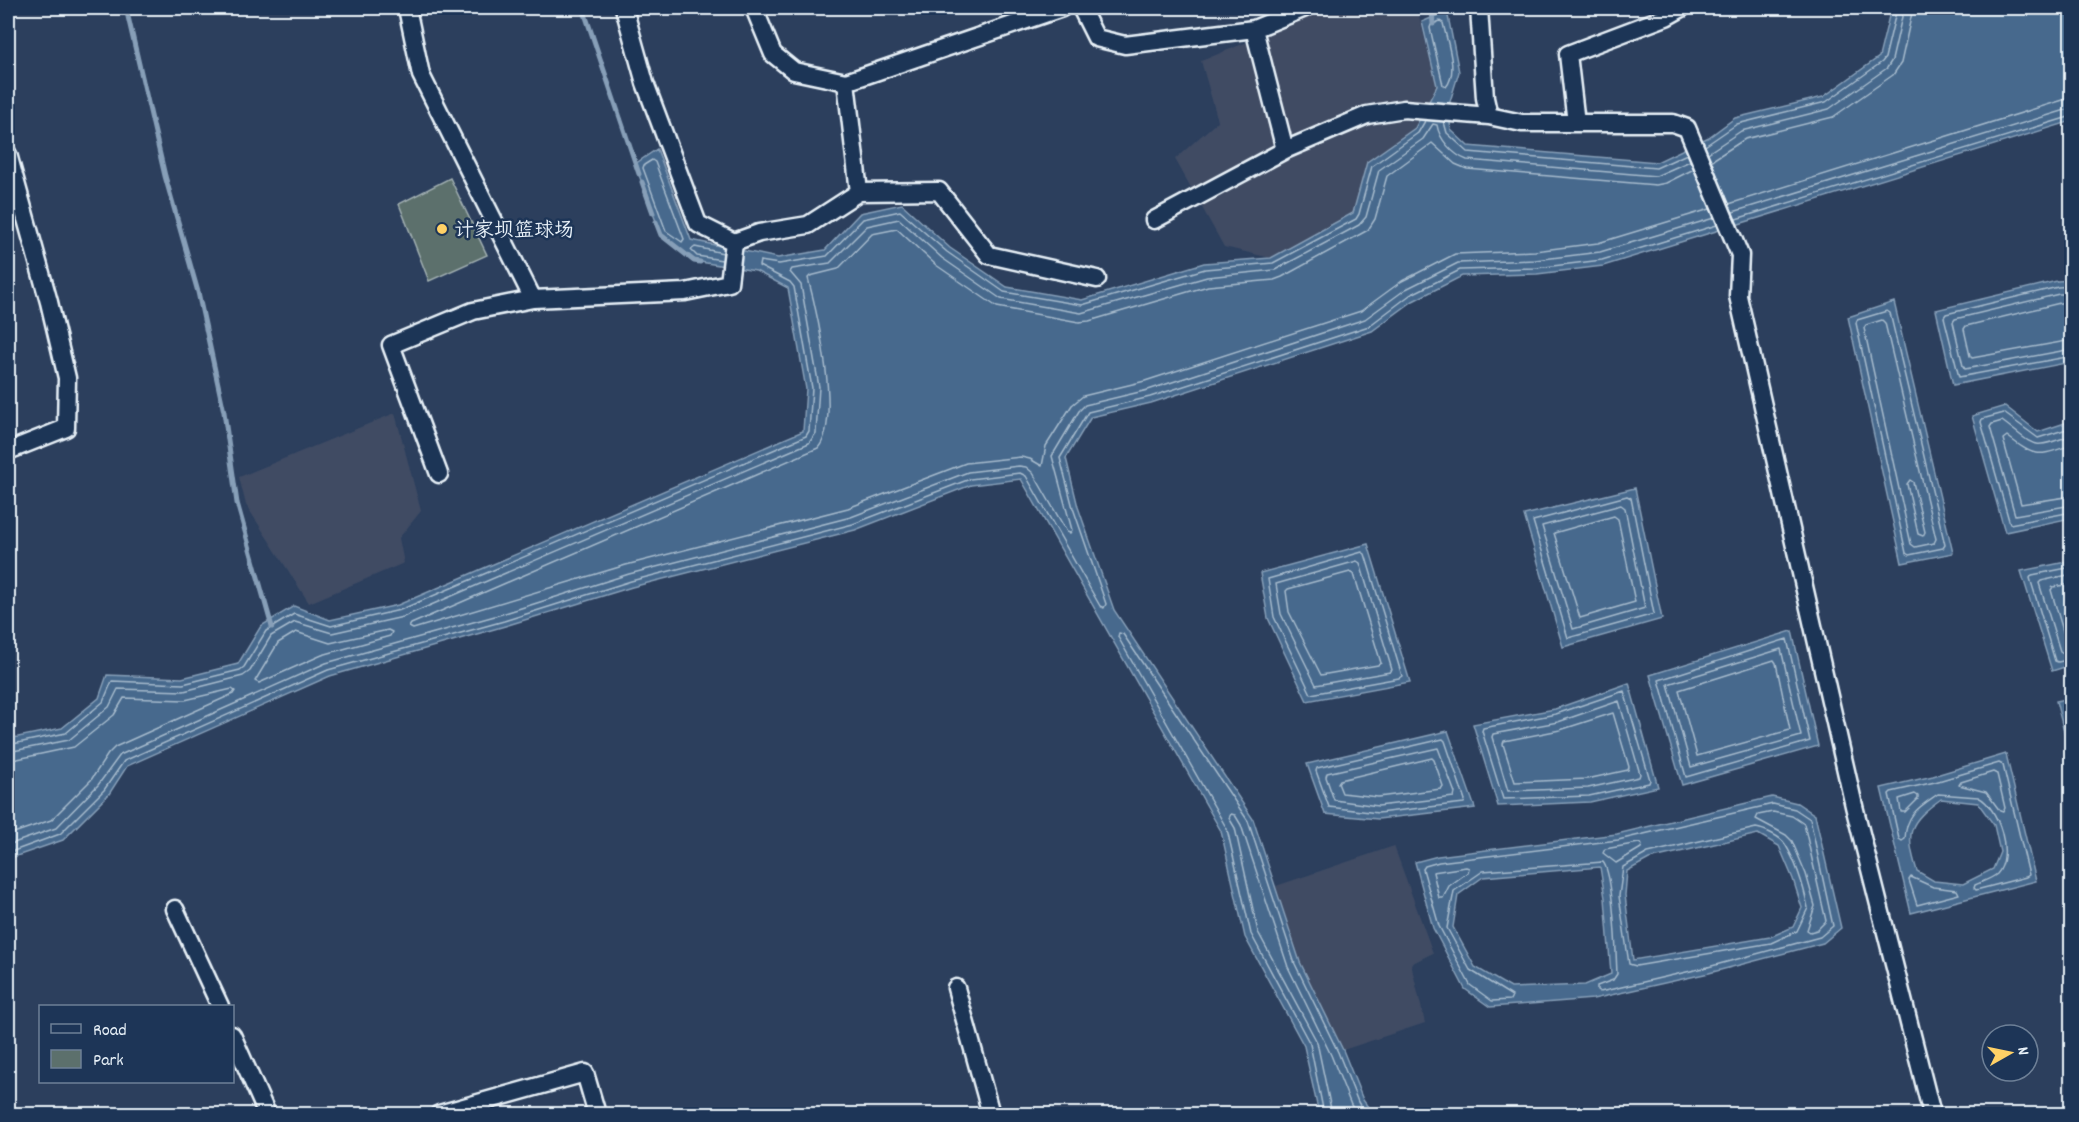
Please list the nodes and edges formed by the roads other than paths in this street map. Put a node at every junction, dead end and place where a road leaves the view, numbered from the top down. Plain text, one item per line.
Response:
1 (407, 8) edge
2 (624, 8) edge
3 (754, 8) edge
4 (1062, 8) edge
5 (1082, 8) edge
6 (1305, 8) edge
7 (1479, 8) edge
8 (1682, 8) edge
9 (1254, 29) junction
10 (846, 82) junction
11 (1489, 116) junction
12 (1576, 123) junction
13 (1285, 150) junction
14 (8, 154) edge
15 (859, 192) junction
16 (1154, 220) dead end
17 (734, 242) junction
18 (1097, 279) dead end
19 (533, 298) junction
20 (8, 451) edge
21 (439, 474) dead end
22 (176, 909) dead end
23 (956, 988) dead end
24 (219, 1005) edge
25 (234, 1040) edge
26 (267, 1114) edge
27 (439, 1114) edge
28 (597, 1114) edge
29 (991, 1114) edge
30 (1932, 1114) edge

1 - 19 street
2 - 17 street
3 - 10 street
4 - 10 street
5 - 9 street
6 - 9 street
7 - 11 street
8 - 12 street
9 - 13 street
10 - 15 street
11 - 12 street
11 - 13 street
12 - 30 street
13 - 16 street
14 - 20 street
15 - 17 street
15 - 18 street
17 - 19 street
19 - 21 street
22 - 24 street
23 - 29 street
25 - 26 street
27 - 28 street

